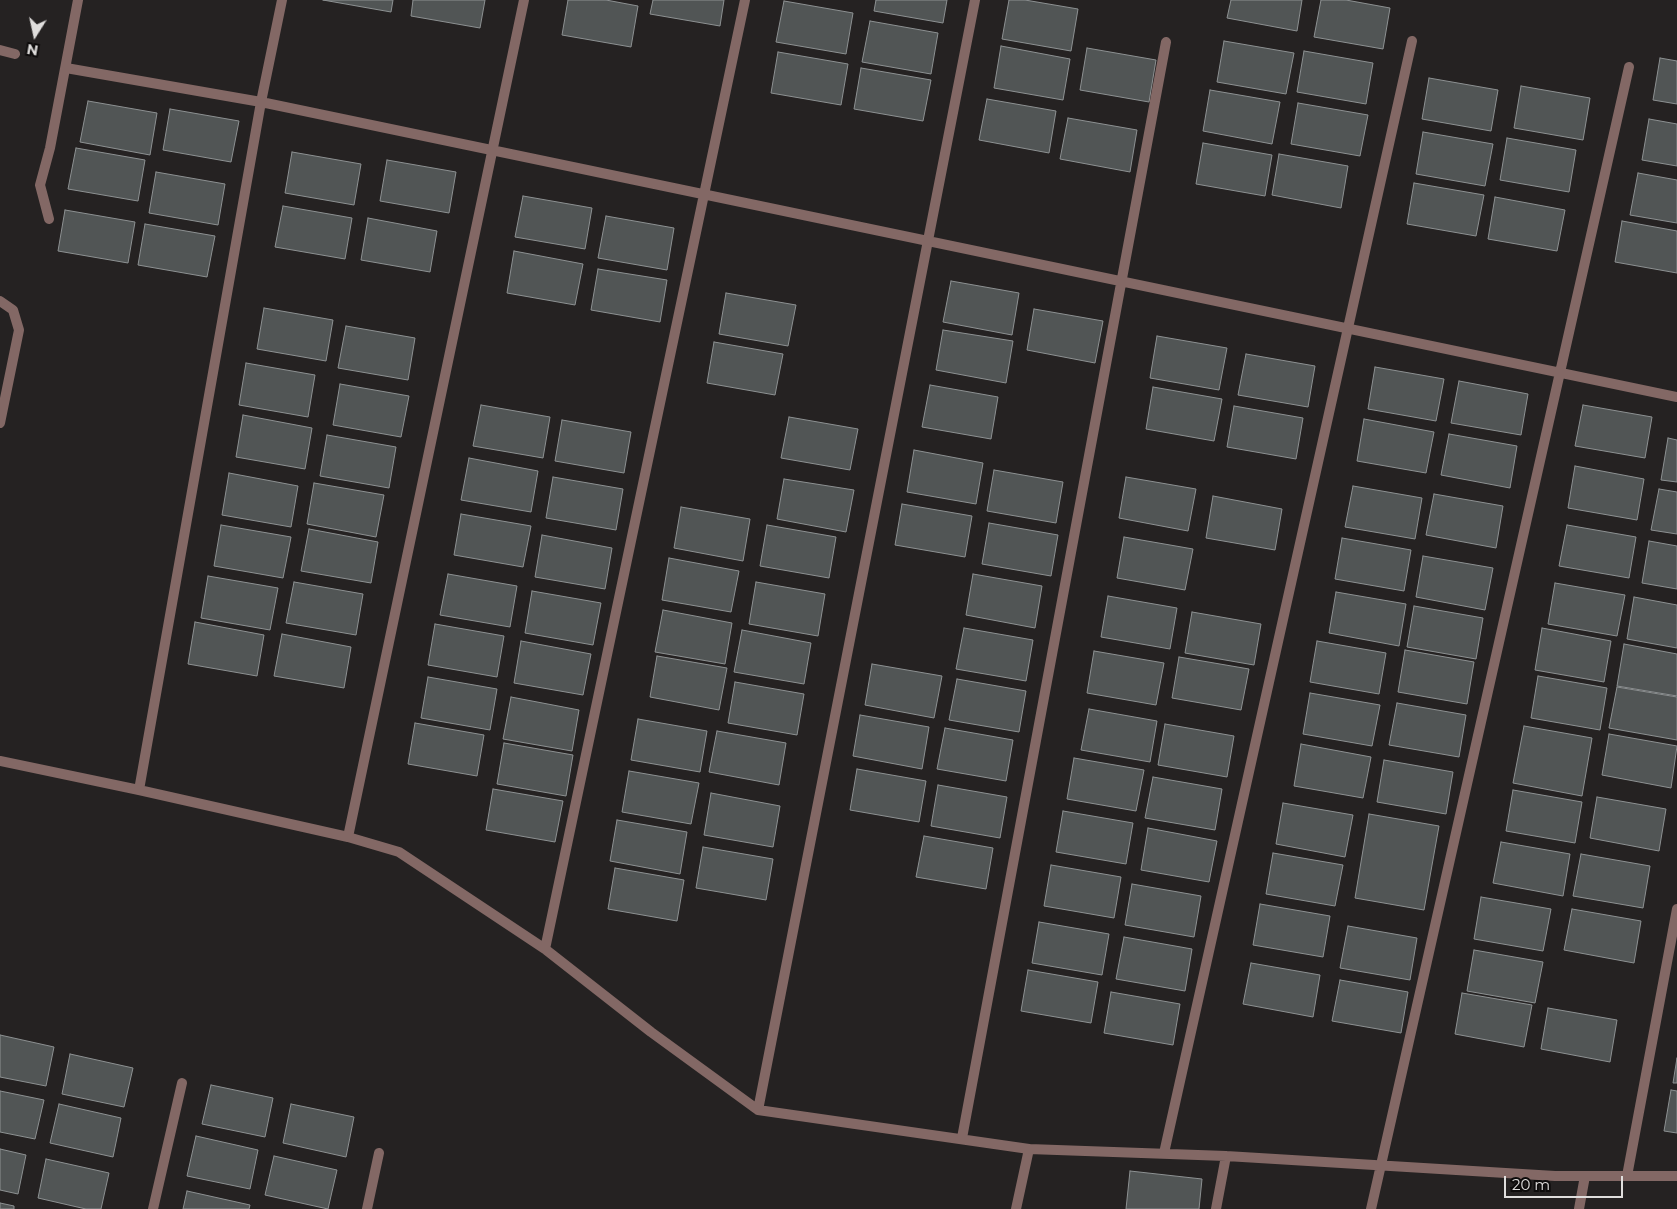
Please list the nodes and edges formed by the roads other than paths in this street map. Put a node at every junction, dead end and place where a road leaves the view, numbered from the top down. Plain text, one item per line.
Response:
1 (78, 0) edge
2 (282, 0) edge
3 (524, 0) edge
4 (745, 0) edge
5 (975, 0) edge
6 (1412, 41) dead end
7 (1166, 42) dead end
8 (0, 50) edge
9 (15, 54) dead end
10 (1629, 67) dead end
11 (66, 68) junction
12 (261, 102) junction
13 (494, 151) junction
14 (705, 194) junction
15 (49, 219) dead end
16 (928, 241) junction
17 (1122, 281) junction
18 (0, 301) edge
19 (1348, 328) junction
20 (1560, 373) junction
21 (1677, 397) edge
22 (0, 423) edge
23 (0, 761) edge
24 (139, 790) junction
25 (348, 837) junction
26 (1677, 909) edge
27 (545, 949) junction
28 (182, 1083) dead end
29 (758, 1110) junction
30 (962, 1138) junction
31 (1029, 1149) junction
32 (379, 1153) dead end
33 (1164, 1154) junction
34 (1226, 1156) junction
35 (1381, 1166) junction
36 (1585, 1176) junction
37 (1628, 1176) junction
38 (1677, 1176) edge
39 (154, 1209) edge
40 (367, 1209) edge
41 (1016, 1209) edge
42 (1216, 1209) edge
43 (1371, 1209) edge
44 (1579, 1209) edge

1 - 11 street
2 - 12 street
3 - 13 street
4 - 14 street
5 - 16 street
6 - 19 street
7 - 17 street
8 - 9 street
10 - 20 street
11 - 12 street
11 - 15 street
12 - 13 street
12 - 24 street
13 - 14 street
13 - 25 street
14 - 16 street
14 - 27 street
16 - 17 street
16 - 29 street
17 - 19 street
17 - 30 street
18 - 22 street
19 - 20 street
19 - 33 street
20 - 21 street
20 - 35 street
23 - 24 street
24 - 25 street
25 - 27 street
26 - 37 street
27 - 29 street
28 - 39 street
29 - 30 street
30 - 31 street
31 - 33 street
31 - 41 street
32 - 40 street
33 - 34 street
34 - 35 street
34 - 42 street
35 - 36 street
35 - 43 street
36 - 37 street
36 - 44 street
37 - 38 street

